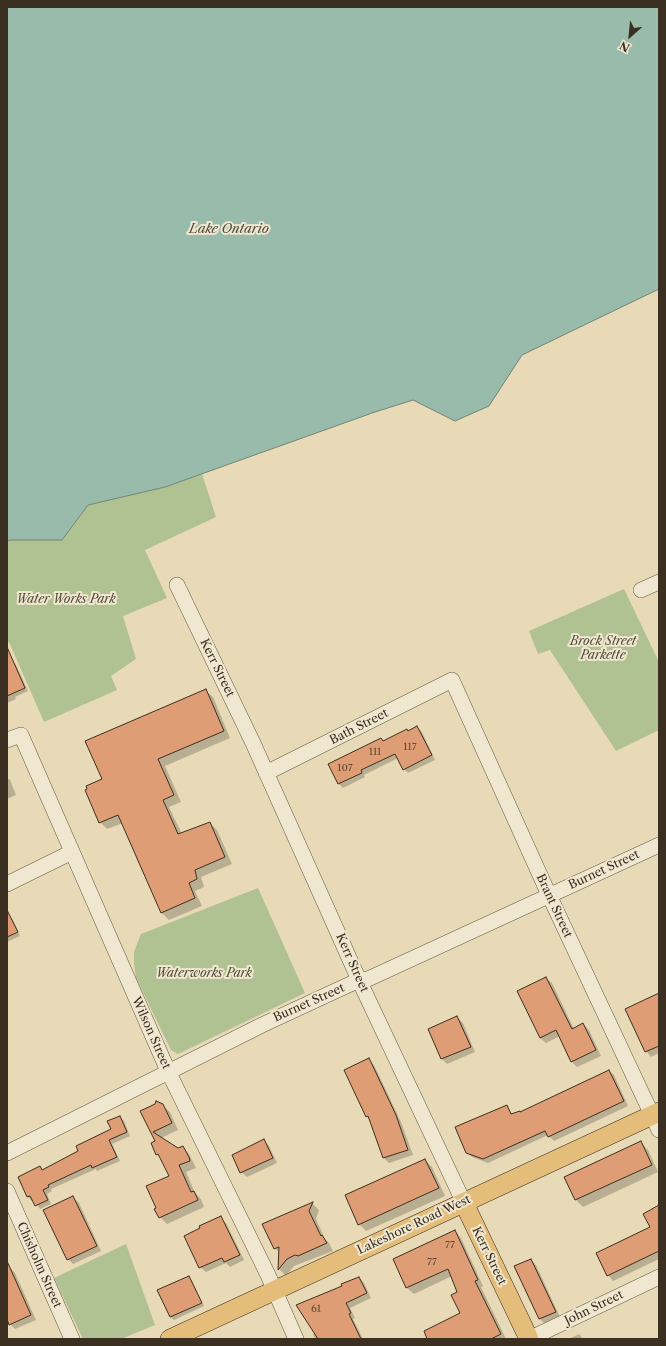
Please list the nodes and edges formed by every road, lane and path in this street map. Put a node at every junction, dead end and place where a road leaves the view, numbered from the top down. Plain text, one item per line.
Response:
1 (659, 582) edge
2 (176, 585) dead end
3 (641, 590) dead end
4 (452, 680) joint
5 (7, 740) edge
6 (266, 773) junction
7 (659, 844) edge
8 (72, 852) junction
9 (7, 884) edge
10 (549, 895) junction
11 (359, 980) junction
12 (168, 1071) junction
13 (657, 1119) edge
14 (7, 1153) edge
15 (7, 1191) edge
16 (464, 1203) junction
17 (659, 1277) edge
18 (275, 1291) junction
19 (72, 1339) edge
20 (170, 1339) edge
21 (296, 1339) edge
22 (529, 1339) edge

1 - 3 street
2 - 6 street, Kerr Street
4 - 6 street, Bath Street
4 - 10 street, Brant Street
5 - 8 street, Wilson Street
6 - 11 street, Kerr Street
7 - 10 street, Burnet Street
8 - 9 street
8 - 12 street, Wilson Street
10 - 11 street, Burnet Street
10 - 13 street, Brant Street
11 - 12 street, Burnet Street
11 - 16 street, Kerr Street
12 - 14 street, Burnet Street
12 - 18 street, Wilson Street
13 - 16 main road, Lakeshore Road West
15 - 19 street, Chisholm Street
16 - 18 main road, Lakeshore Road West
16 - 22 main road, Kerr Street
17 - 22 street, John Street
18 - 20 main road, Lakeshore Road West
18 - 21 street, Wilson Street

